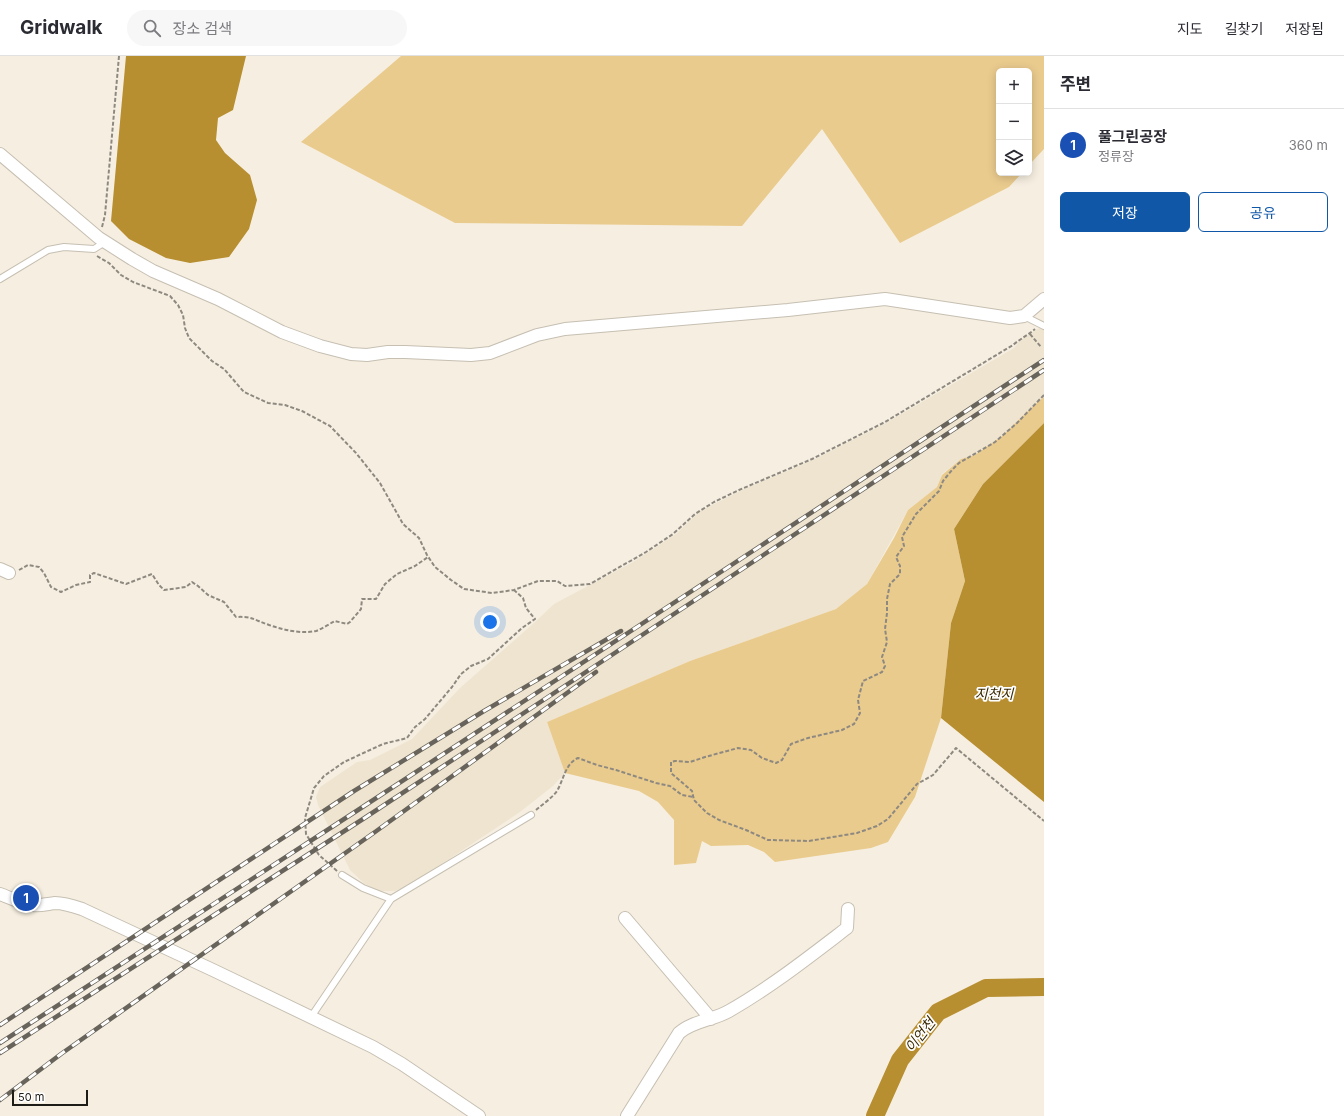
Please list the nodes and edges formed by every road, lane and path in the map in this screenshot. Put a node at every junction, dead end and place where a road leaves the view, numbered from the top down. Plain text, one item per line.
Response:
1 (119, 56) edge
2 (0, 154) edge
3 (102, 240) junction
4 (84, 248) junction
5 (0, 279) edge
6 (1044, 299) edge
7 (1024, 316) junction
8 (1036, 322) junction
9 (1044, 326) edge
10 (1030, 334) junction
11 (1041, 347) dead end
12 (1044, 395) edge
13 (428, 557) junction
14 (4, 571) edge
15 (514, 590) junction
16 (694, 797) junction
17 (531, 814) joint
18 (1044, 821) edge
19 (342, 875) joint
20 (0, 894) edge
21 (391, 899) junction
22 (848, 909) dead end
23 (625, 918) dead end
24 (311, 1017) junction
25 (712, 1019) junction
26 (479, 1116) edge
27 (627, 1116) edge

1 - 3 path
2 - 3 street
3 - 4 lane
3 - 7 street
4 - 5 lane
4 - 13 path
6 - 7 street
7 - 8 lane
8 - 9 lane
8 - 10 path
10 - 11 path
10 - 15 path
12 - 16 path
13 - 14 path
13 - 15 path
15 - 19 path
16 - 17 path
16 - 18 path
17 - 21 lane
19 - 21 lane
20 - 24 street
21 - 24 lane
22 - 25 street
23 - 25 street
24 - 26 street
25 - 27 street

